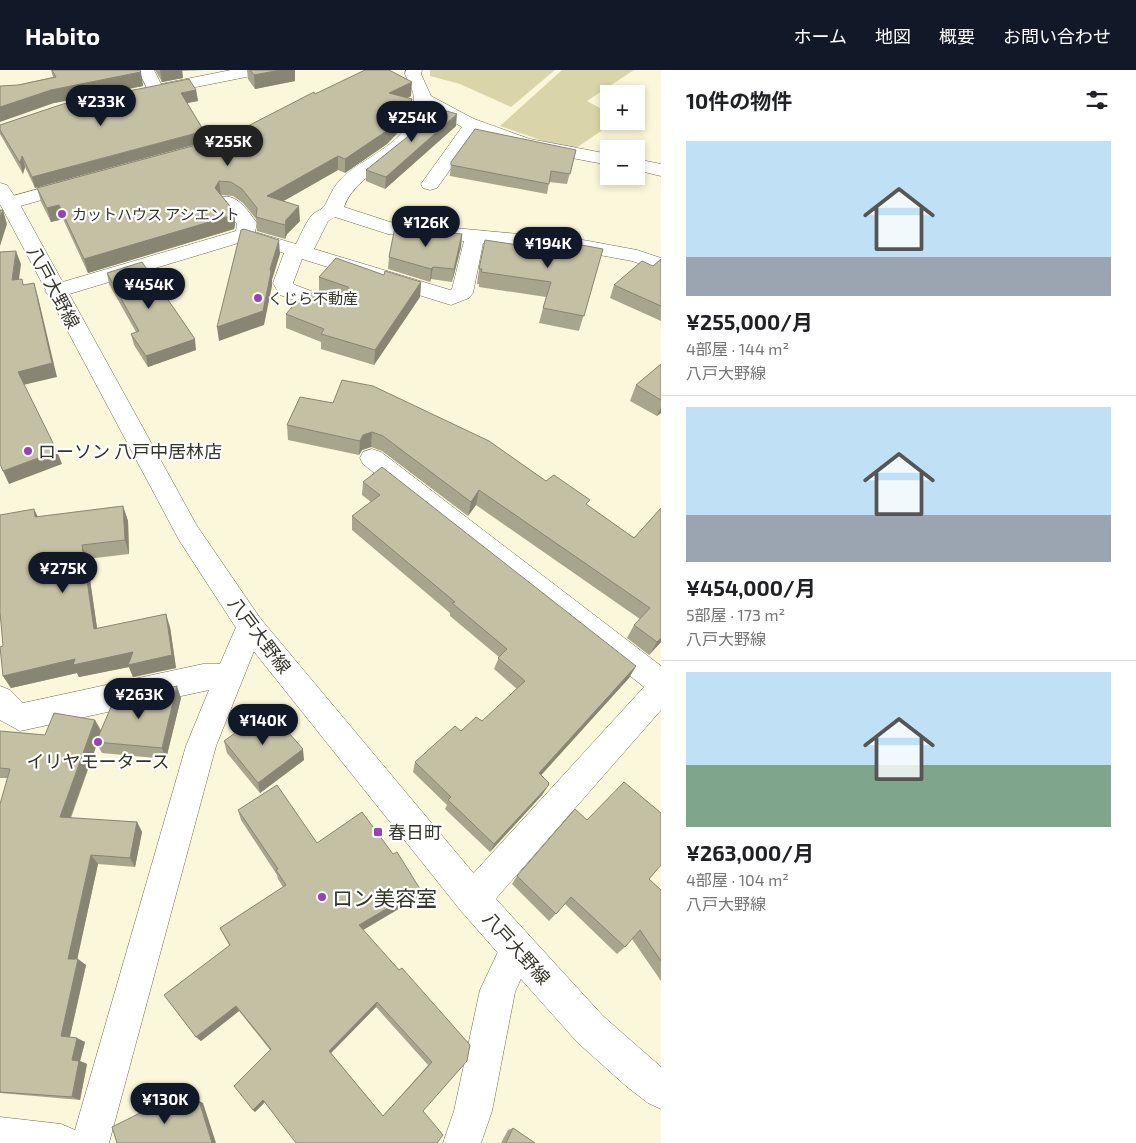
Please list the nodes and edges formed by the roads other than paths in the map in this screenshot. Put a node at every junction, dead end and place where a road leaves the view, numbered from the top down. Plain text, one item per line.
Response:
1 (146, 70) edge
2 (251, 70) edge
3 (414, 70) edge
4 (156, 90) junction
5 (137, 94) edge
6 (423, 99) junction
7 (472, 126) junction
8 (600, 158) edge
9 (95, 180) edge
10 (430, 184) dead end
11 (5, 196) edge
12 (228, 201) edge
13 (333, 210) junction
14 (244, 235) junction
15 (474, 236) junction
16 (298, 251) junction
17 (661, 265) edge
18 (56, 291) junction
19 (339, 310) edge
20 (372, 458) dead end
21 (250, 626) junction
22 (229, 677) junction
23 (661, 683) edge
24 (661, 689) edge
25 (0, 699) edge
26 (473, 899) junction
27 (517, 949) junction
28 (661, 1090) edge
29 (0, 1136) edge
30 (61, 1143) edge
31 (90, 1143) edge
32 (462, 1143) edge

1 - 4 street
2 - 4 street
3 - 6 street
4 - 5 street
6 - 7 street
6 - 13 street
7 - 8 street
7 - 10 street
9 - 11 street
11 - 18 street, 八戸大野線
12 - 14 street
13 - 15 street
13 - 16 street
14 - 16 street
14 - 18 street
15 - 16 street
15 - 17 street
16 - 19 street
18 - 21 street, 八戸大野線
20 - 23 street
21 - 22 street
21 - 26 street, 八戸大野線
22 - 25 street
22 - 31 street
24 - 26 street
26 - 27 street, 八戸大野線
27 - 28 street, 八戸大野線
27 - 32 street
29 - 30 street

